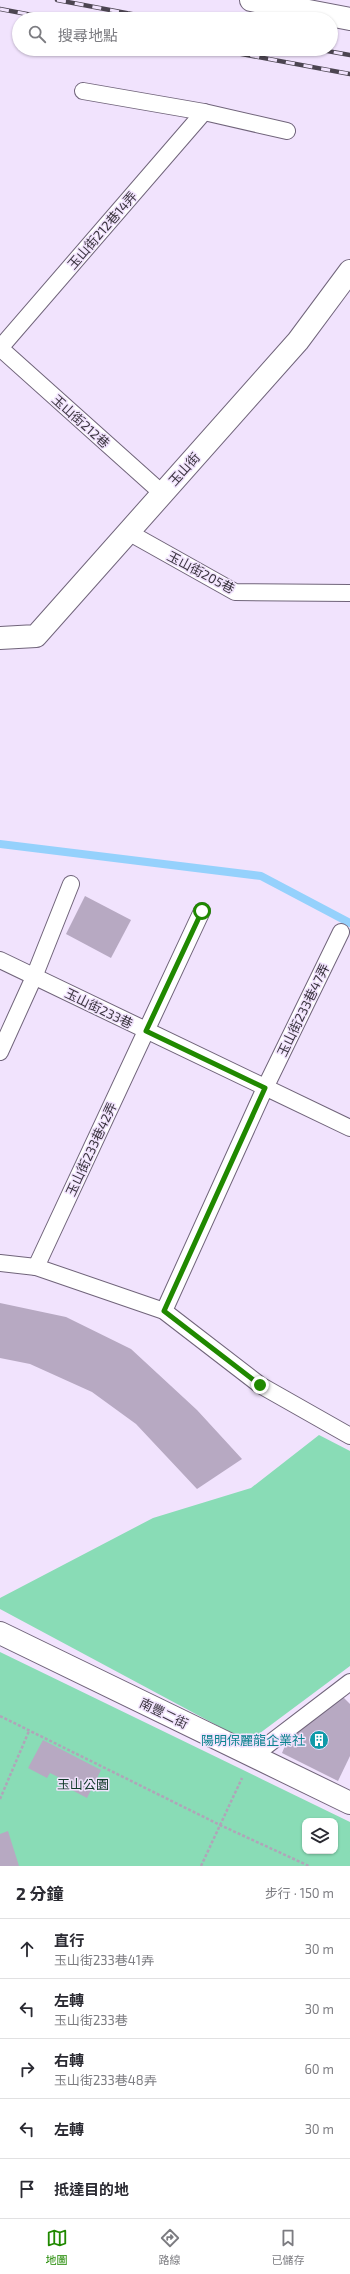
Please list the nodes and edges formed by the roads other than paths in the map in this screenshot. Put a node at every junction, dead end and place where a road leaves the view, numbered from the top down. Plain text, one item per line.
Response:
1 (251, 0) edge
2 (314, 12) edge
3 (338, 17) edge
4 (350, 19) edge
5 (83, 91) dead end
6 (204, 112) junction
7 (287, 131) dead end
8 (350, 271) edge
9 (0, 348) edge
10 (163, 494) junction
11 (128, 532) junction
12 (350, 593) edge
13 (0, 638) edge
14 (71, 884) dead end
15 (202, 911) dead end
16 (341, 932) dead end
17 (0, 960) edge
18 (34, 977) junction
19 (146, 1031) junction
20 (0, 1052) edge
21 (265, 1088) junction
22 (350, 1128) edge
23 (0, 1263) edge
24 (36, 1267) junction
25 (164, 1311) junction
26 (350, 1436) edge
27 (0, 1633) edge
28 (350, 1682) edge
29 (253, 1756) junction
30 (350, 1804) edge

1 - 2 street
3 - 4 street
5 - 6 lane
6 - 7 lane
6 - 9 lane, 玉山街212巷14弄
8 - 10 street, 玉山街
9 - 10 lane, 玉山街212巷
10 - 11 street, 玉山街
11 - 12 lane, 玉山街205巷
11 - 13 street, 玉山街
14 - 18 lane
15 - 19 lane, 玉山街233巷42弄
16 - 21 lane, 玉山街233巷47弄
17 - 18 lane, 玉山街233巷
18 - 19 lane, 玉山街233巷
18 - 20 lane
19 - 21 lane, 玉山街233巷
19 - 24 lane, 玉山街233巷42弄
21 - 22 lane, 玉山街233巷
21 - 25 lane, 玉山街233巷47弄
23 - 24 lane
24 - 25 lane
25 - 26 lane
27 - 29 street, 南豐二街
28 - 29 lane
29 - 30 street, 南豐二街

